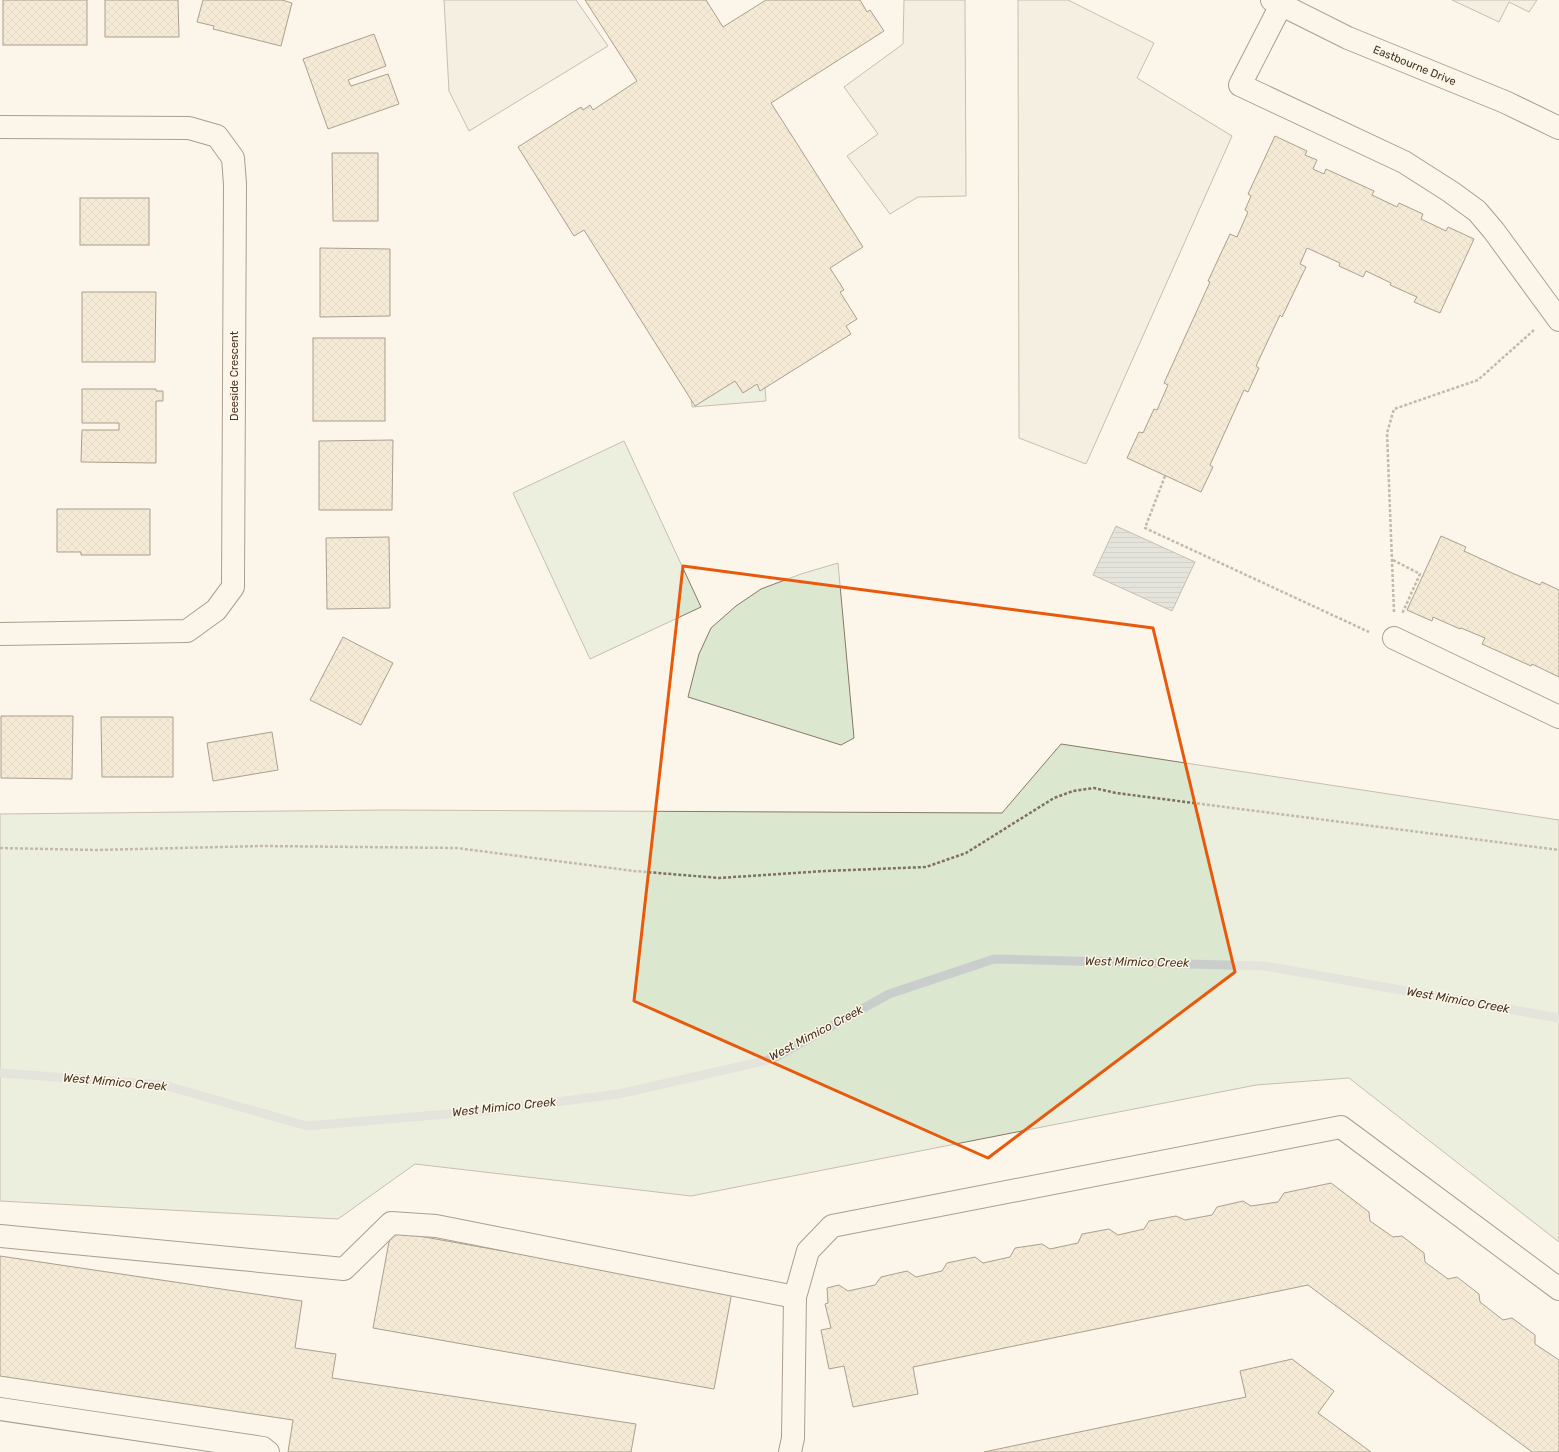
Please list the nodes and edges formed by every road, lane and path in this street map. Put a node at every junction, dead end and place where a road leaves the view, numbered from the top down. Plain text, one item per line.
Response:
1 (1276, 3) edge
2 (0, 127) edge
3 (1559, 128) edge
4 (1559, 320) edge
5 (1538, 327) dead end
6 (1165, 476) dead end
7 (1393, 560) junction
8 (0, 634) edge
9 (1395, 634) junction
10 (1559, 717) edge
11 (0, 848) edge
12 (1559, 850) edge
13 (0, 1236) edge
14 (1559, 1289) edge
15 (795, 1297) junction
16 (0, 1409) edge
17 (268, 1452) edge
18 (790, 1452) edge

1 - 3 street, Eastbourne Drive
1 - 4 street
2 - 8 street, Deeside Crescent
5 - 7 path
6 - 9 path
7 - 9 path
7 - 9 path
9 - 10 street
11 - 12 path
13 - 15 street
14 - 15 street
15 - 18 street
16 - 17 street

